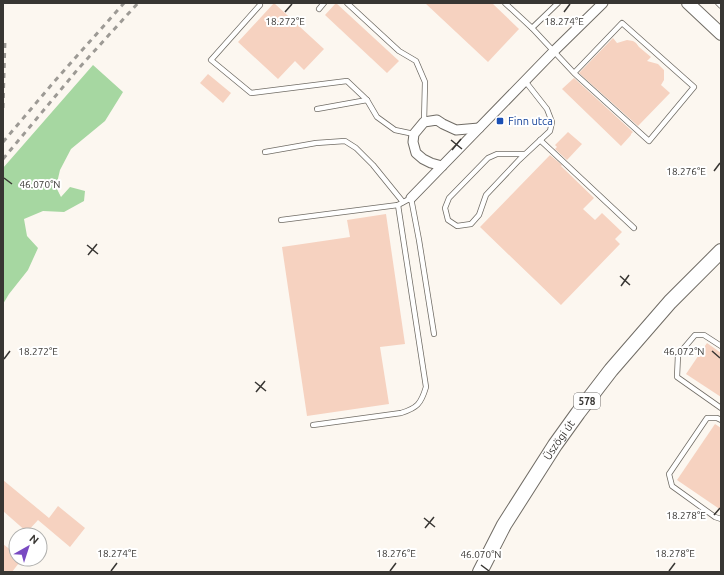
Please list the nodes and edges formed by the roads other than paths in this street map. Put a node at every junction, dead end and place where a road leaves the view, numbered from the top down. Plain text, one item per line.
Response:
1 (324, 3) edge
2 (347, 3) edge
3 (506, 3) edge
4 (558, 3) edge
5 (602, 3) edge
6 (688, 3) edge
7 (718, 3) edge
8 (260, 5) dead end
9 (721, 6) edge
10 (319, 8) dead end
11 (532, 28) junction
12 (721, 34) edge
13 (553, 52) junction
14 (574, 73) junction
15 (525, 81) junction
16 (367, 100) junction
17 (317, 109) dead end
18 (424, 122) junction
19 (479, 128) junction
20 (414, 134) junction
21 (540, 140) junction
22 (265, 152) dead end
23 (525, 154) junction
24 (442, 166) junction
25 (407, 200) junction
26 (398, 205) junction
27 (281, 220) dead end
28 (634, 228) dead end
29 (721, 251) edge
30 (434, 334) dead end
31 (721, 346) edge
32 (721, 408) edge
33 (721, 420) edge
34 (313, 425) dead end
35 (721, 519) edge
36 (480, 572) edge

1 - 10 lane
2 - 18 lane
3 - 11 lane
4 - 11 lane
5 - 13 street
6 - 12 street
7 - 9 lane
8 - 16 lane
11 - 13 lane
13 - 14 lane
13 - 15 street
14 - 14 lane
15 - 19 street
15 - 21 lane
16 - 17 lane
16 - 20 lane
18 - 19 street
18 - 20 street
19 - 24 street
20 - 24 street
21 - 23 lane
21 - 28 lane
22 - 25 lane
23 - 23 lane
24 - 25 street
25 - 26 lane
25 - 30 lane
26 - 27 lane
26 - 34 lane
29 - 36 main road, Üszögi út / 578
31 - 32 lane
33 - 35 lane

